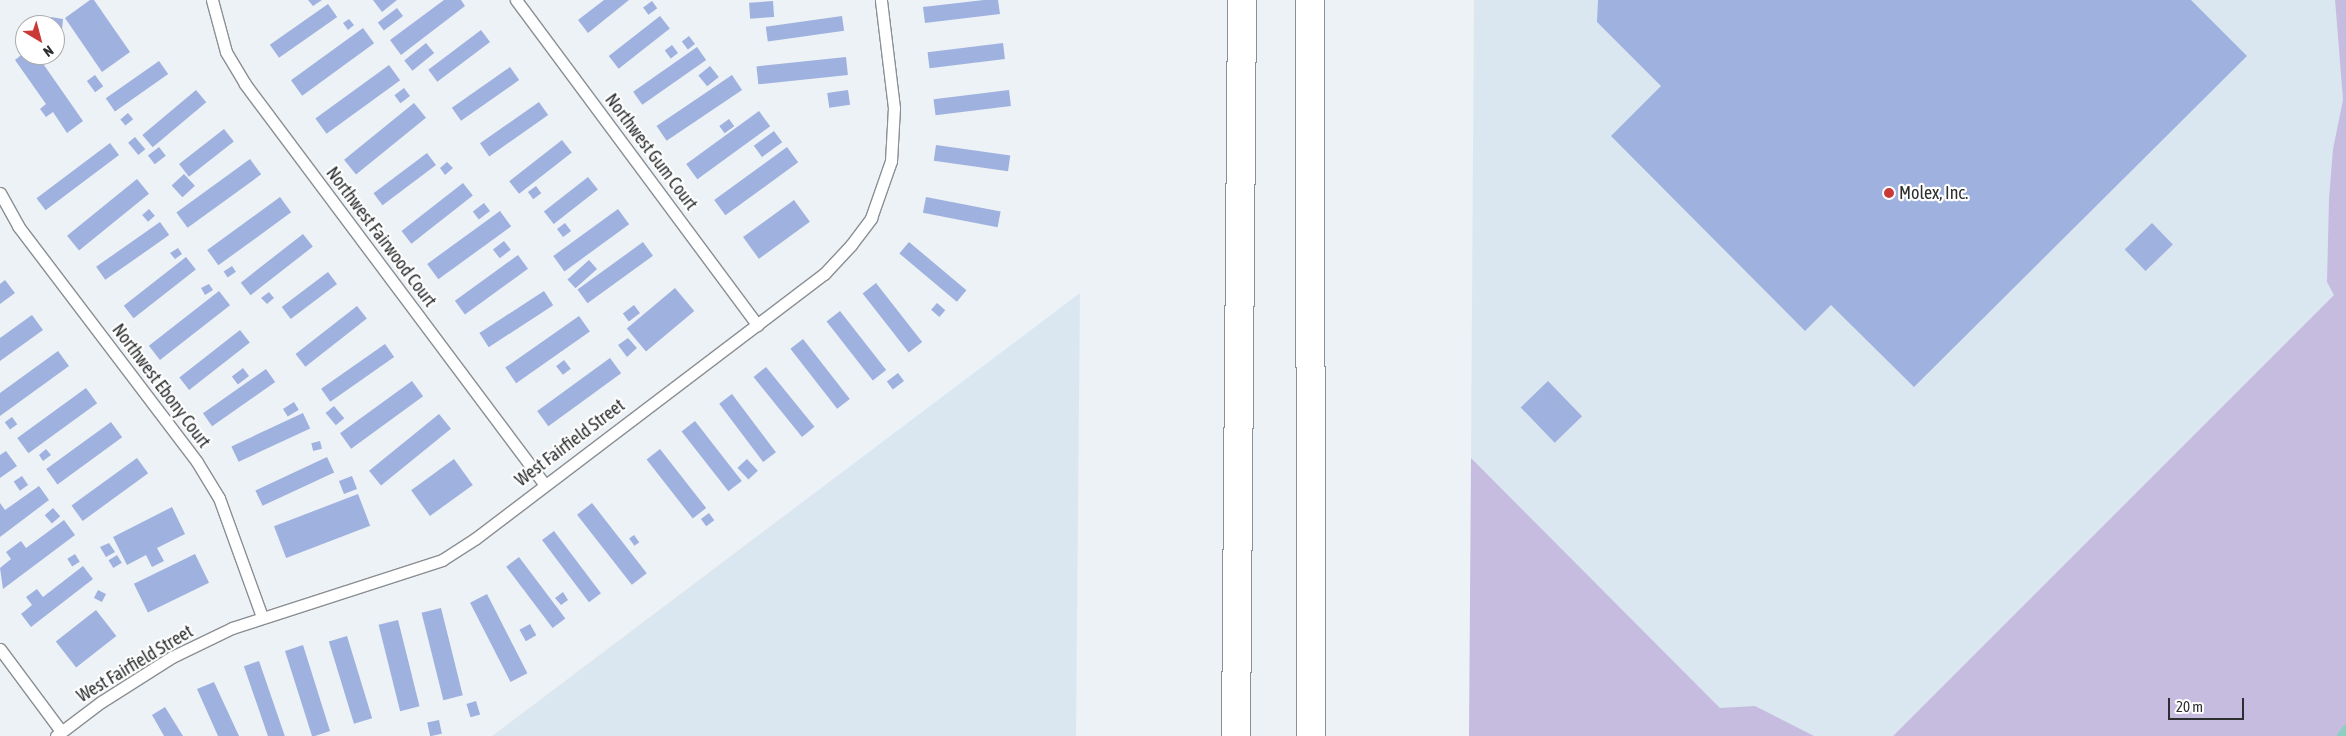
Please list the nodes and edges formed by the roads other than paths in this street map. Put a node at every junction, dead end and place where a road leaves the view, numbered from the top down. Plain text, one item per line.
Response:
1 (212, 0) edge
2 (516, 0) edge
3 (881, 0) edge
4 (1242, 0) edge
5 (1310, 0) edge
6 (0, 193) edge
7 (757, 325) junction
8 (544, 484) junction
9 (262, 617) junction
10 (0, 650) edge
11 (58, 734) edge
12 (1236, 736) edge
13 (1311, 736) edge

1 - 8 lane, Northwest Fairwood Court
2 - 7 lane, Northwest Gum Court
3 - 7 lane, West Fairfield Street
4 - 12 highway
5 - 13 highway
6 - 9 lane, Northwest Ebony Court
7 - 8 lane, West Fairfield Street
8 - 9 lane, West Fairfield Street
9 - 11 lane, West Fairfield Street
10 - 11 lane

